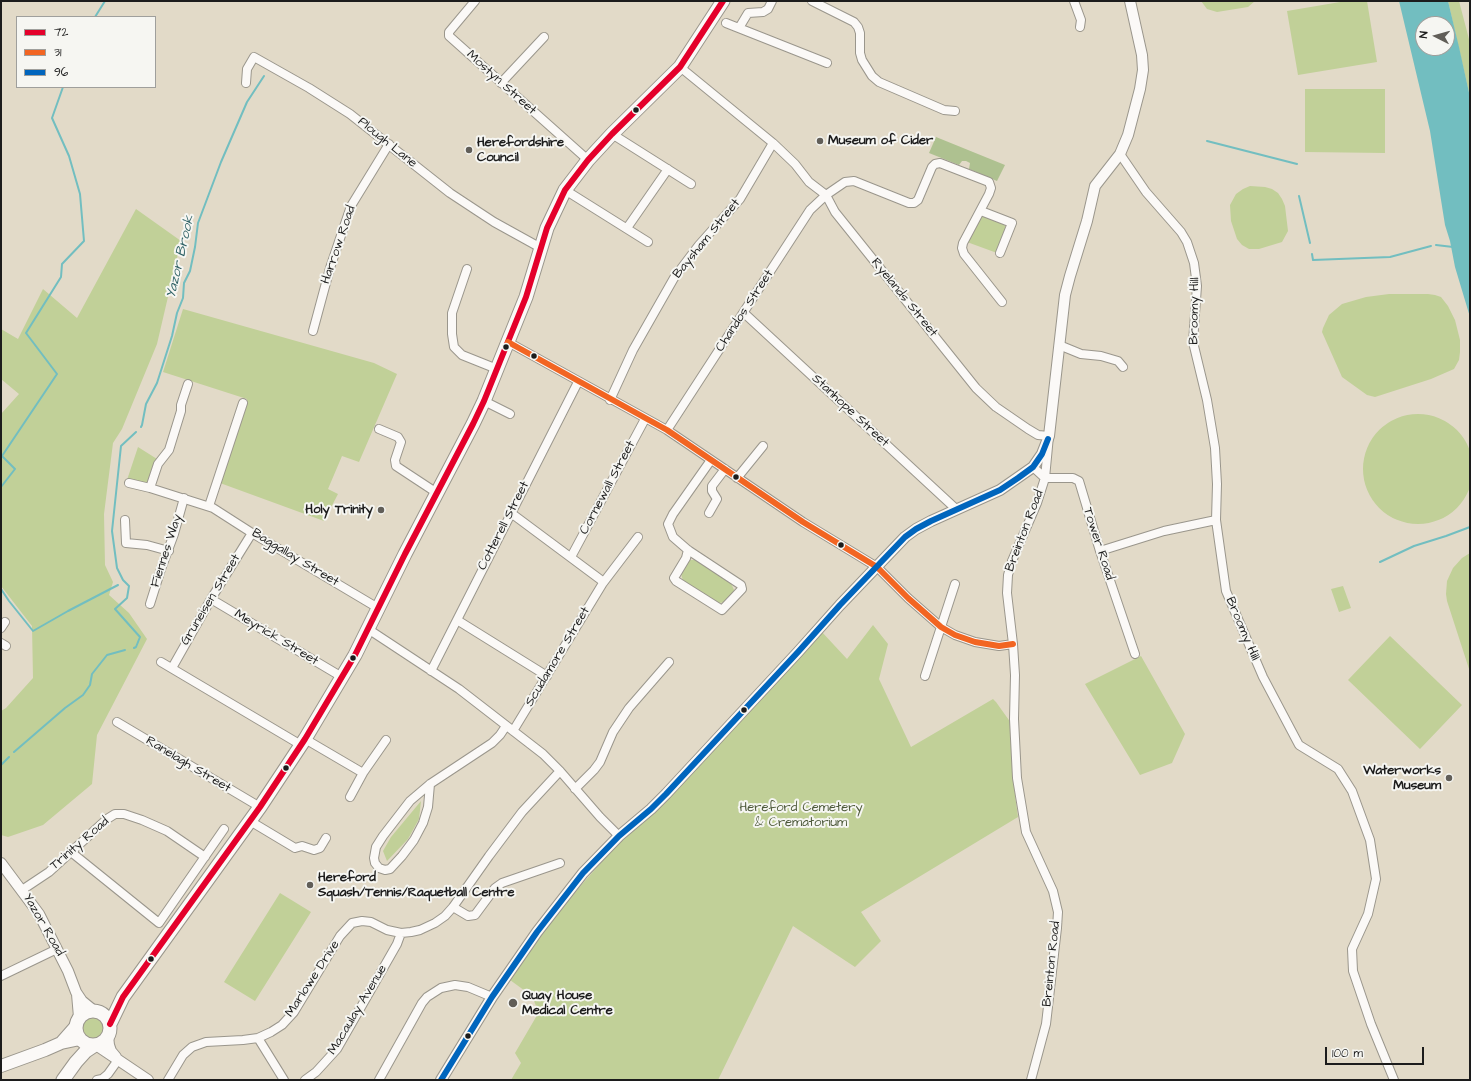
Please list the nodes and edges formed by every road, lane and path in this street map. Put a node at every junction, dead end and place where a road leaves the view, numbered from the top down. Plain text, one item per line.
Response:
1 (475, 1) edge
2 (723, 1) edge
3 (772, 1) edge
4 (812, 1) edge
5 (1074, 1) edge
6 (1130, 1) edge
7 (726, 23) dead end
8 (1080, 27) dead end
9 (739, 28) junction
10 (544, 37) dead end
11 (827, 63) dead end
12 (680, 67) junction
13 (246, 82) dead end
14 (501, 83) junction
15 (955, 111) dead end
16 (612, 134) junction
17 (773, 143) junction
18 (389, 144) junction
19 (1120, 154) junction
20 (588, 160) junction
21 (668, 169) junction
22 (691, 184) dead end
23 (565, 190) junction
24 (826, 196) junction
25 (981, 211) junction
26 (627, 228) junction
27 (648, 242) dead end
28 (541, 248) junction
29 (1000, 253) dead end
30 (467, 268) dead end
31 (1002, 302) dead end
32 (744, 313) junction
33 (313, 331) dead end
34 (508, 342) junction
35 (1059, 346) junction
36 (1123, 367) dead end
37 (497, 369) junction
38 (578, 382) junction
39 (188, 384) dead end
40 (610, 400) junction
41 (484, 401) junction
42 (243, 402) dead end
43 (510, 414) dead end
44 (645, 419) junction
45 (379, 429) dead end
46 (667, 430) junction
47 (1049, 436) junction
48 (763, 446) dead end
49 (711, 460) junction
50 (1033, 466) junction
51 (725, 469) junction
52 (737, 478) junction
53 (1045, 478) junction
54 (129, 483) dead end
55 (150, 488) junction
56 (437, 493) junction
57 (184, 498) junction
58 (211, 507) junction
59 (956, 509) junction
60 (708, 512) dead end
61 (511, 513) junction
62 (125, 520) dead end
63 (1216, 520) junction
64 (252, 533) junction
65 (638, 537) dead end
66 (688, 550) junction
67 (168, 551) junction
68 (1100, 551) junction
69 (571, 557) junction
70 (877, 567) junction
71 (603, 583) junction
72 (955, 584) dead end
73 (211, 599) junction
74 (150, 604) dead end
75 (378, 608) junction
76 (457, 620) junction
77 (941, 626) junction
78 (368, 629) junction
79 (1014, 644) junction
80 (1135, 654) dead end
81 (161, 662) dead end
82 (669, 662) dead end
83 (172, 668) junction
84 (431, 671) junction
85 (546, 676) junction
86 (925, 676) dead end
87 (342, 677) junction
88 (117, 722) dead end
89 (506, 726) junction
90 (513, 732) junction
91 (386, 740) dead end
92 (303, 742) junction
93 (560, 771) junction
94 (363, 773) junction
95 (430, 784) junction
96 (575, 789) junction
97 (350, 797) dead end
98 (260, 807) junction
99 (250, 821) junction
100 (224, 829) dead end
101 (619, 836) junction
102 (326, 838) dead end
103 (71, 852) junction
104 (205, 857) junction
105 (1, 863) edge
106 (560, 863) dead end
107 (22, 890) junction
108 (181, 890) junction
109 (193, 899) junction
110 (453, 907) junction
111 (401, 932) junction
112 (57, 948) junction
113 (1, 976) edge
114 (76, 992) junction
115 (123, 997) junction
116 (492, 997) junction
117 (96, 1011) junction
118 (77, 1022) junction
119 (109, 1030) junction
120 (258, 1038) junction
121 (81, 1040) junction
122 (61, 1043) junction
123 (96, 1045) junction
124 (118, 1060) junction
125 (76, 1062) junction
126 (1, 1066) edge
127 (63, 1080) edge
128 (97, 1080) edge
129 (148, 1080) edge
130 (168, 1080) edge
131 (284, 1080) edge
132 (305, 1080) edge
133 (380, 1080) edge
134 (441, 1080) edge
135 (1031, 1080) edge
136 (1394, 1080) edge

1 - 14 street, Mostyn Street
2 - 12 highway
3 - 9 street
4 - 15 street
5 - 8 street
6 - 19 street, Breinton Road
7 - 9 street
9 - 11 street
10 - 14 street
12 - 16 highway
12 - 17 street, Ryelands Street
13 - 18 street, Plough Lane
14 - 20 street, Mostyn Street
16 - 20 highway
16 - 21 street
17 - 24 street, Ryelands Street
17 - 40 street, Baysham Street
18 - 28 street, Plough Lane
18 - 33 street, Harrow Road
19 - 35 street, Breinton Road
19 - 63 street, Broomy Hill
20 - 23 highway
21 - 22 street
21 - 26 street
23 - 26 street
23 - 28 highway
24 - 25 street, Chandos Street
24 - 32 street, Chandos Street
24 - 47 street, Ryelands Street
25 - 29 street
25 - 31 street
26 - 27 street
28 - 34 highway
30 - 37 street
32 - 46 street, Chandos Street
32 - 59 street, Stanhope Street
34 - 37 highway
34 - 38 street
35 - 36 street
35 - 47 street, Breinton Road
37 - 41 highway
38 - 40 street
38 - 61 street, Cotterell Street
39 - 55 street
40 - 44 street
41 - 43 street
41 - 56 highway
42 - 58 street
44 - 46 street
44 - 69 street, Cornewall Street
45 - 56 street
46 - 49 street
47 - 50 street
47 - 53 street, Breinton Road
48 - 52 street
49 - 51 street
49 - 66 street
50 - 53 street
50 - 59 street
51 - 52 street
51 - 60 street
52 - 70 street
53 - 68 street, Tower Road
53 - 79 street, Breinton Road
54 - 55 street, Baggallay Street
55 - 57 street, Baggallay Street
56 - 75 highway
57 - 58 street, Baggallay Street
57 - 67 street, Fiennes Way
58 - 64 street, Baggallay Street
59 - 70 street
61 - 69 street
61 - 76 street, Cotterell Street
62 - 67 street
63 - 68 street
63 - 136 street, Broomy Hill
64 - 73 street, Gruneisen Street
64 - 75 street, Baggallay Street
65 - 71 street, Scudamore Street
66 - 66 street
67 - 74 street, Fiennes Way
68 - 80 street, Tower Road
69 - 71 street
70 - 77 street
70 - 101 street
71 - 85 street, Scudamore Street
72 - 77 street
73 - 83 street, Gruneisen Street
73 - 87 street, Meyrick Street
75 - 78 highway
76 - 84 street, Cotterell Street
76 - 85 street
77 - 79 street
77 - 86 street
78 - 84 street
78 - 87 highway
79 - 135 street, Breinton Road
81 - 83 street
82 - 96 street
83 - 92 street
84 - 89 street
85 - 90 street, Scudamore Street
87 - 92 highway
88 - 98 street, Ranelagh Street
89 - 90 street
89 - 95 street
90 - 93 street
91 - 94 street
92 - 94 street
92 - 98 highway
93 - 96 street
93 - 110 street
94 - 97 street
95 - 95 street
96 - 101 street
98 - 99 highway
99 - 102 street
99 - 109 highway
100 - 104 street
101 - 116 street
103 - 104 street, Trinity Road
103 - 107 street, Trinity Road
103 - 108 street
104 - 108 street
105 - 107 street, Yazor Road
106 - 110 street
107 - 112 street, Yazor Road
108 - 109 street
109 - 115 highway
110 - 111 street
111 - 120 street, Marlowe Drive
111 - 132 street, Macaulay Avenue
112 - 113 street
112 - 114 street, Yazor Road
114 - 117 street, Yazor Road
114 - 118 street, Yazor Road
115 - 117 highway
115 - 119 highway
116 - 133 street
116 - 134 street
117 - 118 highway
117 - 119 highway
118 - 121 highway
118 - 122 main road
119 - 123 highway
119 - 124 street
120 - 130 street, Marlowe Drive
120 - 131 street
121 - 122 main road
121 - 123 highway
121 - 125 highway
122 - 126 main road
123 - 124 street
123 - 125 highway
124 - 128 street
124 - 129 street
125 - 127 highway

